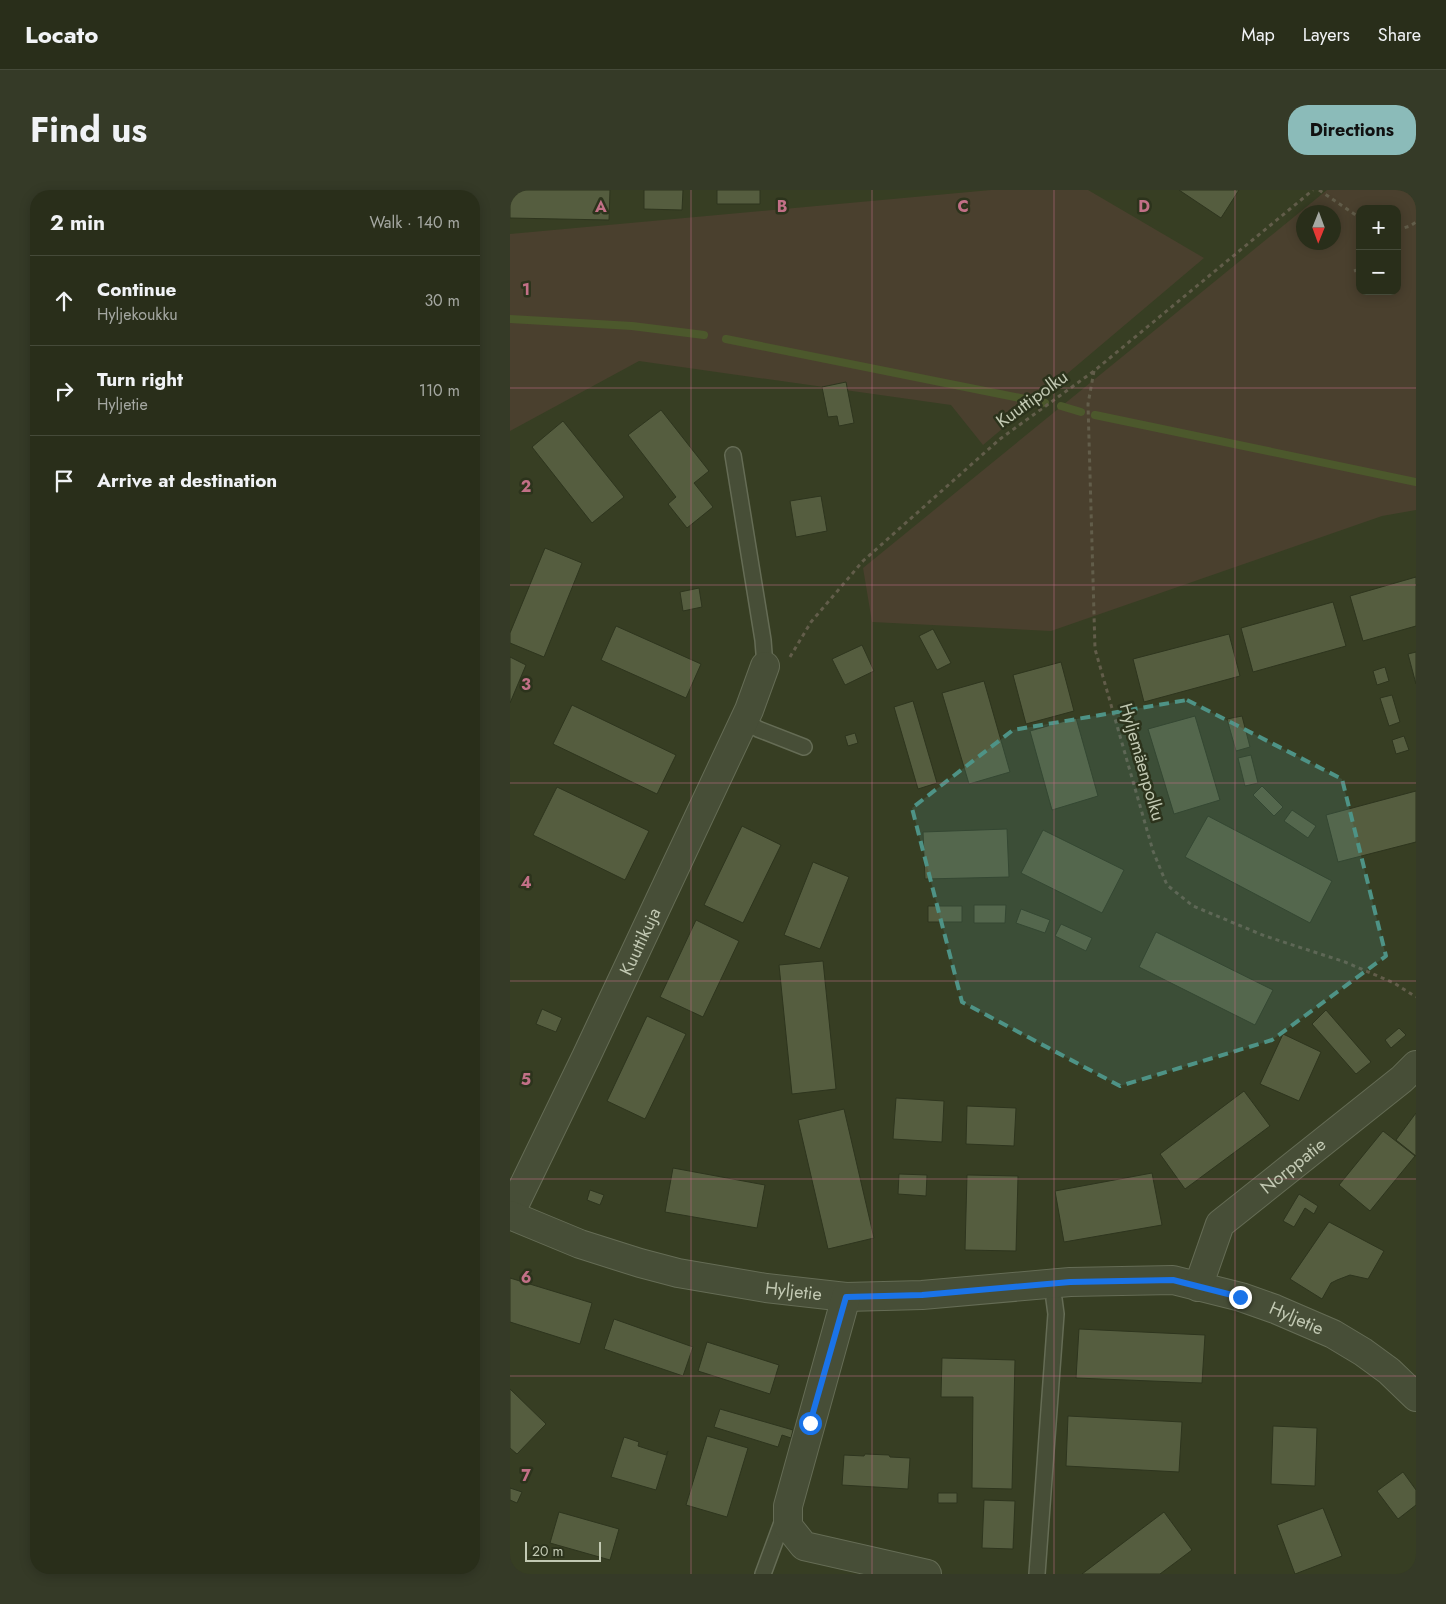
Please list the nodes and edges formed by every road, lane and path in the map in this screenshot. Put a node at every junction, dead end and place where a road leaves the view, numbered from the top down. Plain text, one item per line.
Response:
1 (1313, 190) edge
2 (1319, 190) edge
3 (1356, 215) edge
4 (1416, 222) edge
5 (1401, 229) edge
6 (1094, 371) junction
7 (733, 455) dead end
8 (791, 655) dead end
9 (765, 666) joint
10 (744, 720) junction
11 (804, 748) dead end
12 (1416, 997) edge
13 (1416, 1066) edge
14 (510, 1214) edge
15 (1198, 1287) junction
16 (846, 1297) junction
17 (1054, 1299) dead end
18 (1416, 1397) edge
19 (788, 1506) junction
20 (763, 1574) edge
21 (927, 1574) edge
22 (1037, 1574) edge

1 - 6 path, Kuuttipolku
2 - 3 path
4 - 5 path
6 - 8 path, Kuuttipolku
6 - 12 path, Hyljemäenpolku
7 - 9 lane
9 - 10 street, Kuuttikuja
10 - 11 lane
10 - 14 street, Kuuttikuja
13 - 15 street, Norppatie
14 - 16 street, Hyljetie
15 - 16 street, Hyljetie
15 - 18 street, Hyljetie
16 - 19 street
17 - 22 lane
19 - 20 lane
19 - 21 street

